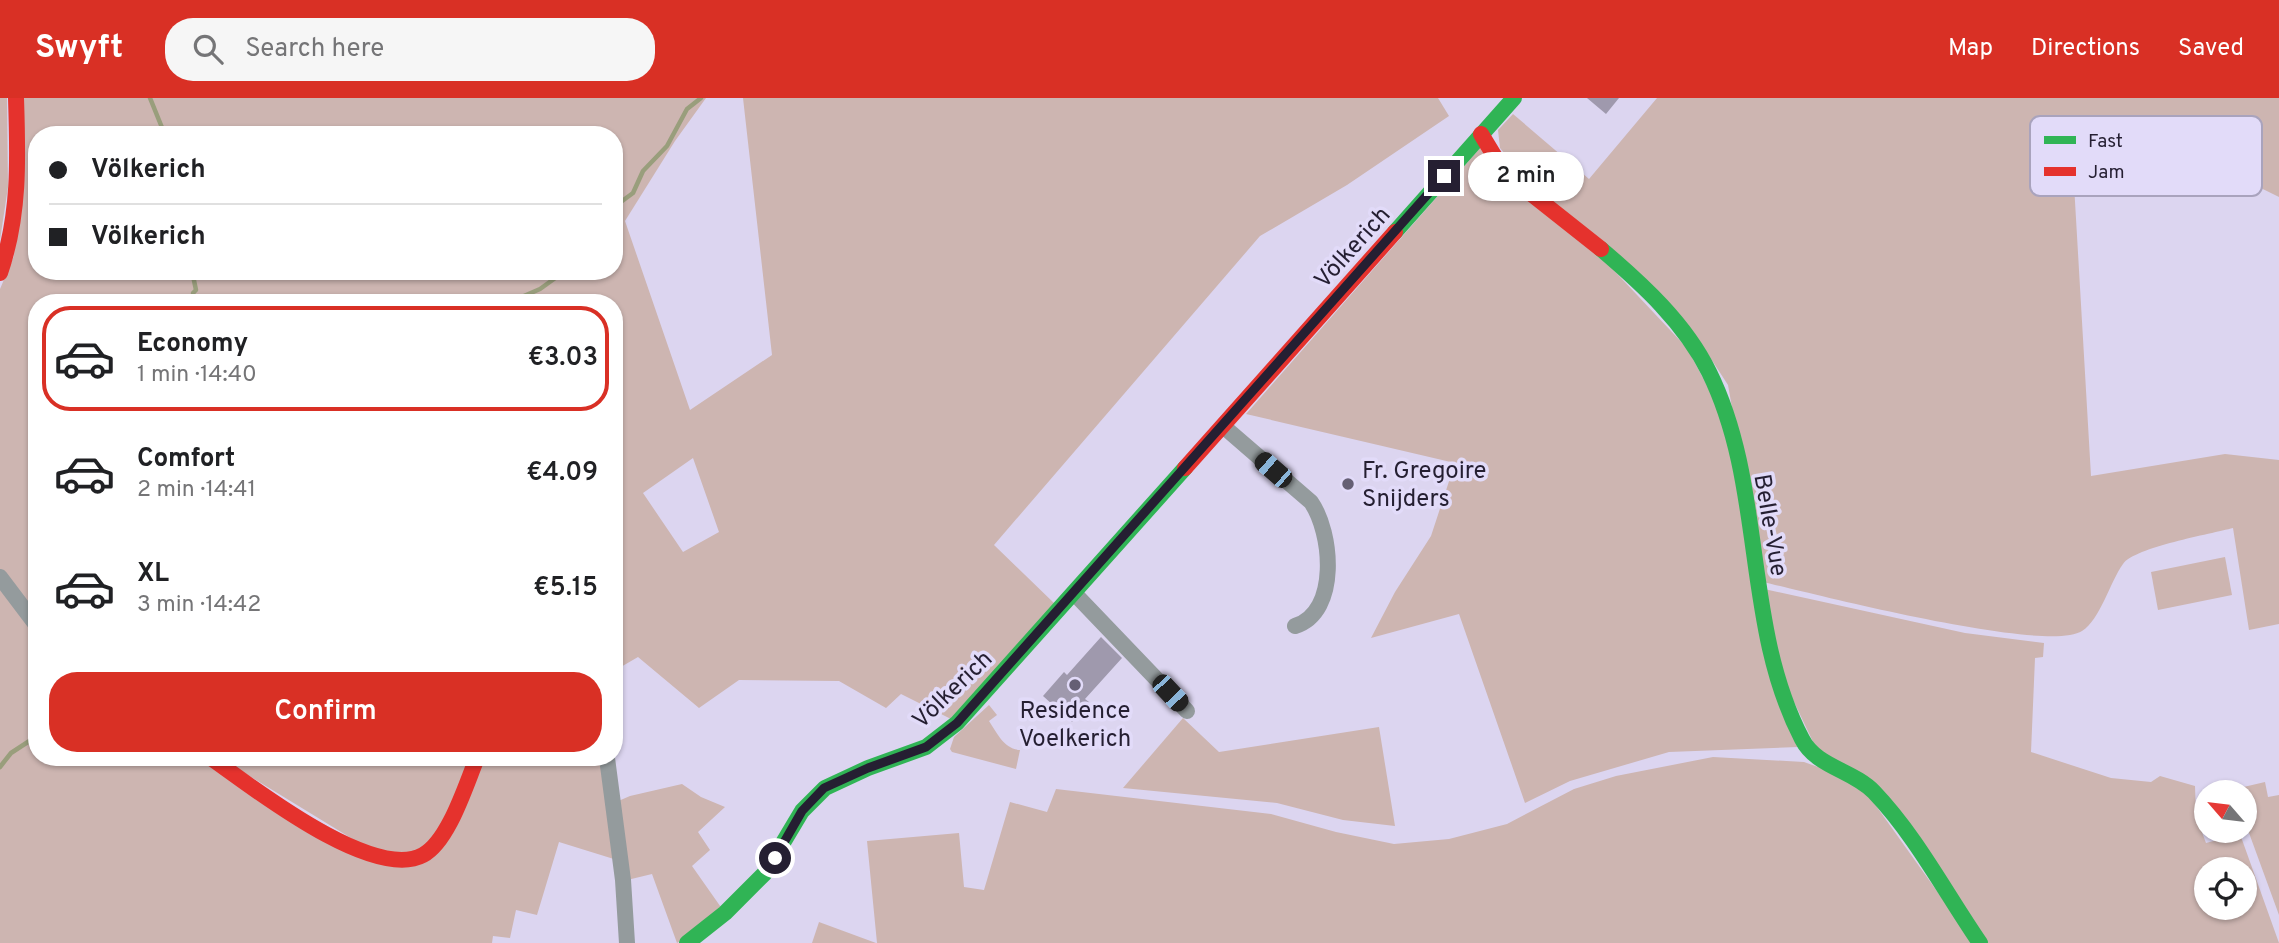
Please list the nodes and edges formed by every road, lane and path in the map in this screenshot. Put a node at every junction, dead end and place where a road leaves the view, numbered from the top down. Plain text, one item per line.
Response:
1 (16, 98) edge
2 (1514, 98) edge
3 (1481, 135) junction
4 (0, 272) edge
5 (1223, 426) junction
6 (0, 577) edge
7 (1074, 593) junction
8 (28, 614) edge
9 (1295, 626) dead end
10 (1188, 711) dead end
11 (223, 766) edge
12 (473, 766) edge
13 (608, 766) edge
14 (627, 943) edge
15 (687, 943) edge
16 (1980, 943) edge

1 - 4 street
2 - 3 street, Völkerich
3 - 5 street, Völkerich
3 - 16 street, Belle-Vue
5 - 7 street, Völkerich
5 - 9 street
6 - 8 street
7 - 10 street
7 - 15 street, Völkerich
11 - 12 street
13 - 14 street

